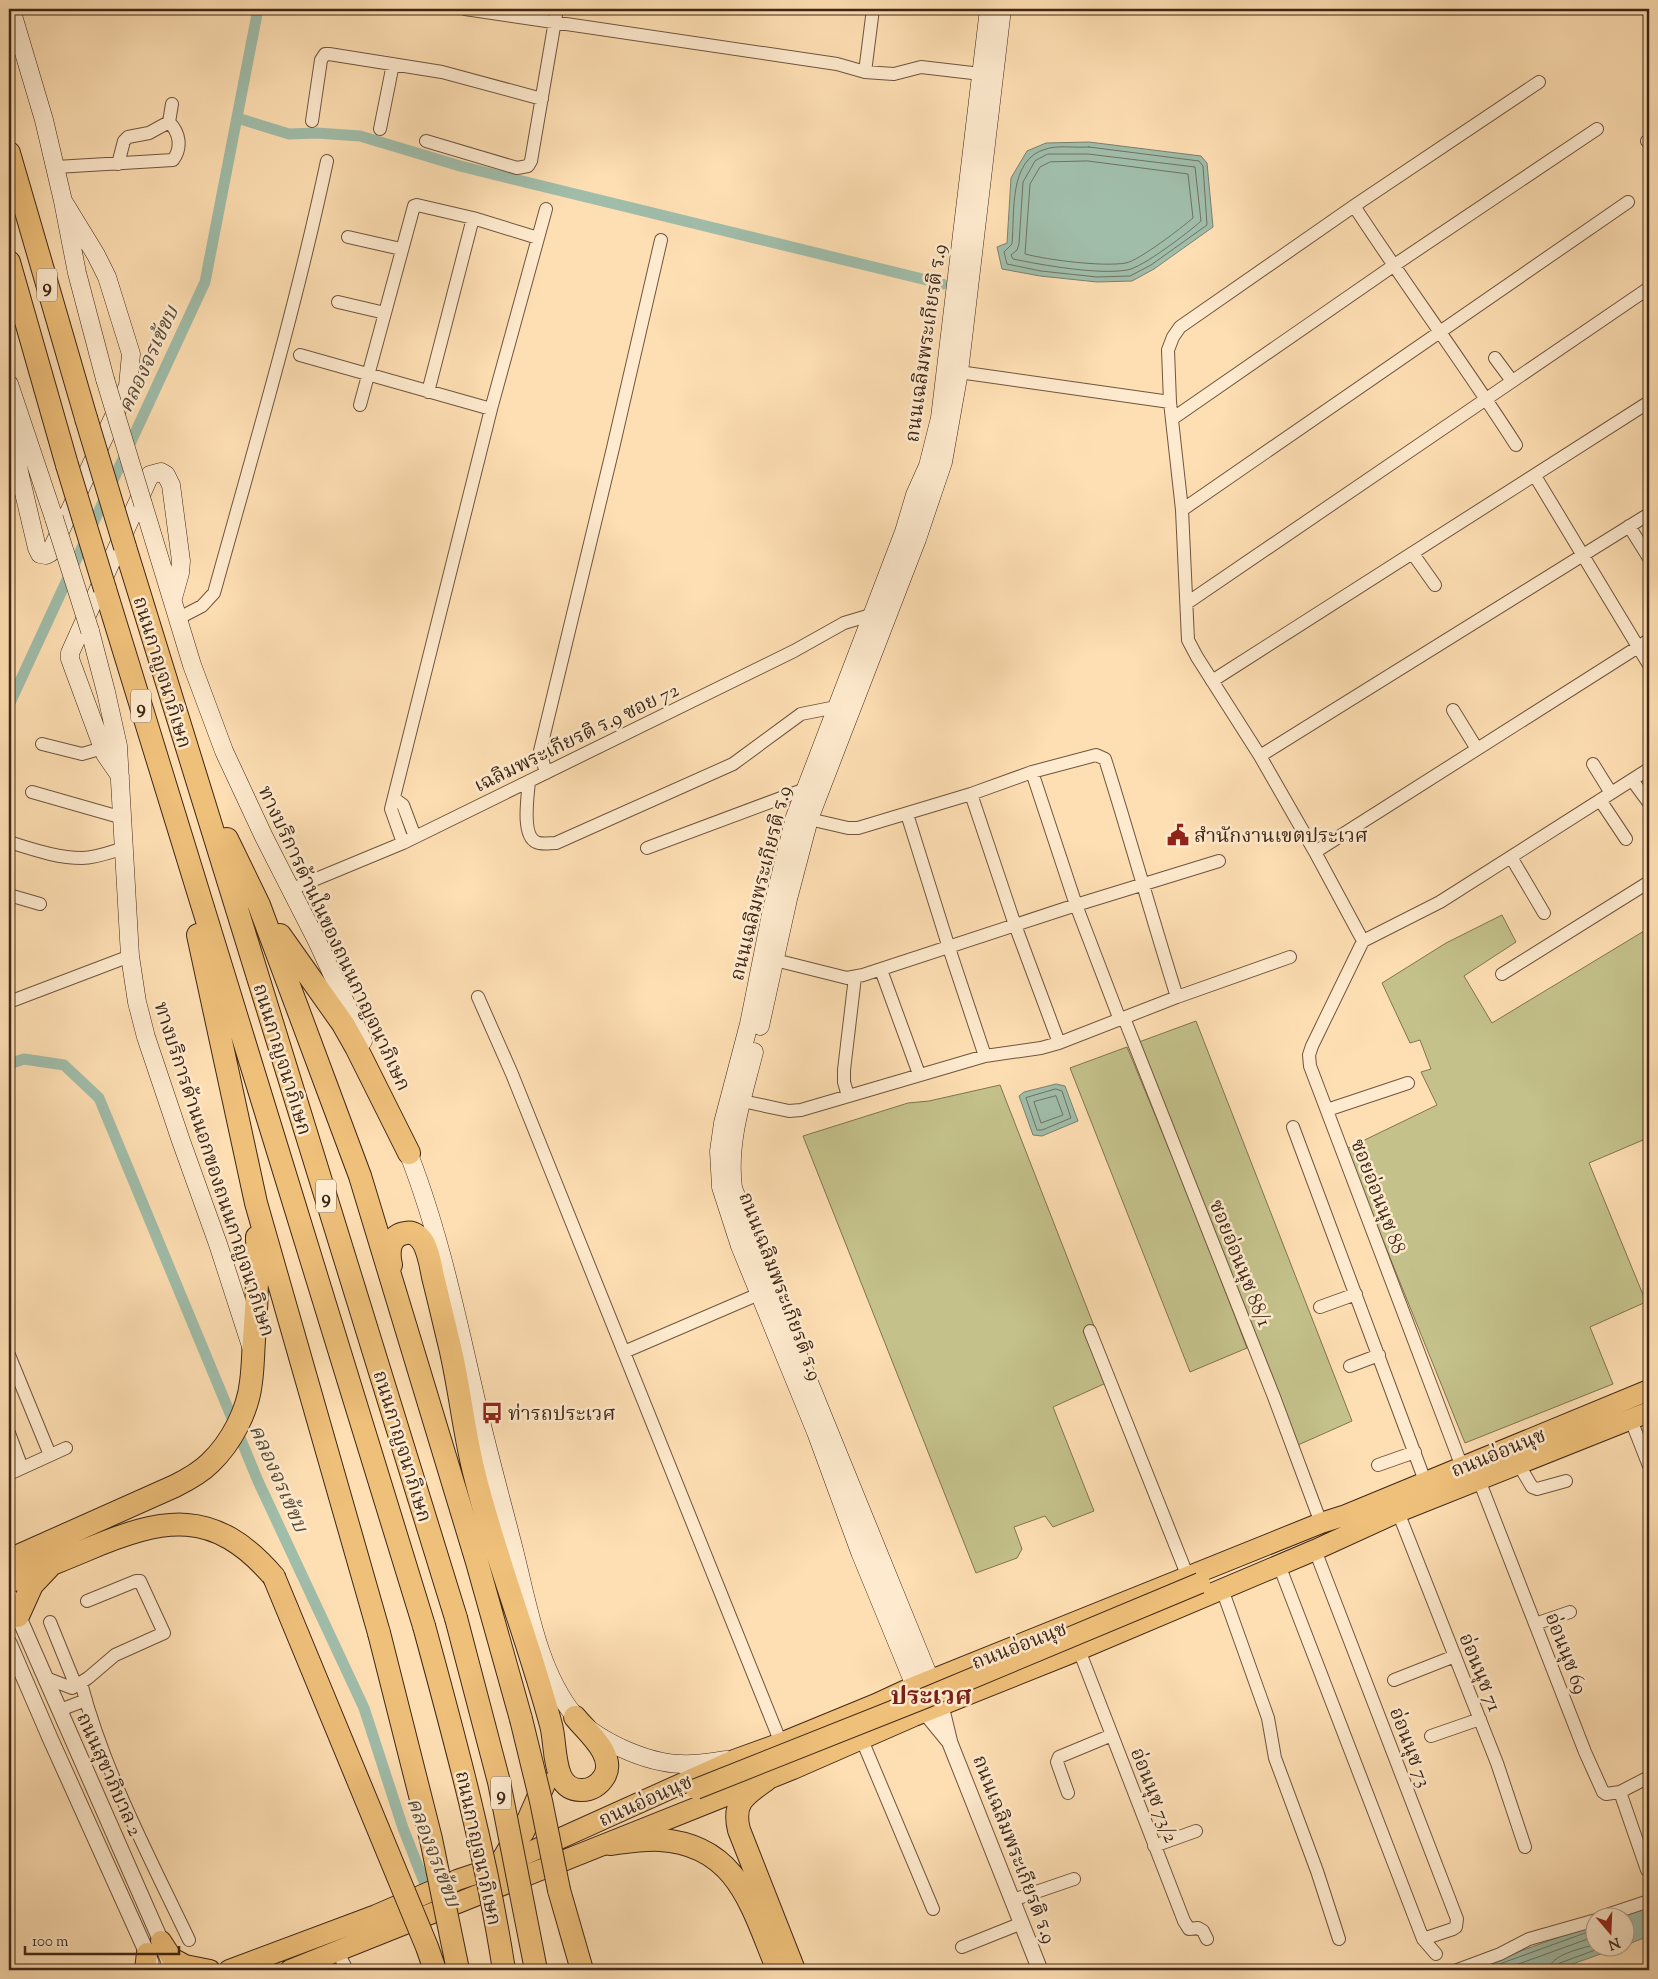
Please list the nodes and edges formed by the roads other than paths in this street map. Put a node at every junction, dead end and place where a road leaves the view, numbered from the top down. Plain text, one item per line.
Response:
1 (11, 9) edge
2 (465, 9) edge
3 (557, 9) edge
4 (873, 9) edge
5 (988, 9) edge
6 (1002, 9) edge
7 (554, 22) junction
8 (393, 64) junction
9 (865, 72) junction
10 (981, 74) junction
11 (1539, 82) dead end
12 (542, 99) junction
13 (172, 104) dead end
14 (312, 121) dead end
15 (169, 122) junction
16 (1596, 129) dead end
17 (380, 130) dead end
18 (426, 141) dead end
19 (9, 153) edge
20 (327, 161) dead end
21 (118, 164) junction
22 (56, 167) junction
23 (64, 201) junction
24 (1628, 202) dead end
25 (1354, 206) junction
26 (546, 209) dead end
27 (473, 218) junction
28 (348, 237) dead end
29 (538, 238) junction
30 (661, 240) dead end
31 (401, 249) junction
32 (9, 262) edge
33 (1393, 266) junction
34 (1649, 288) edge
35 (338, 302) dead end
36 (385, 313) junction
37 (1439, 331) junction
38 (300, 355) dead end
39 (1496, 358) dead end
40 (959, 372) junction
41 (368, 375) junction
42 (1512, 381) junction
43 (9, 384) edge
44 (428, 392) junction
45 (1486, 398) junction
46 (1170, 402) junction
47 (1649, 402) edge
48 (360, 405) dead end
49 (491, 409) junction
50 (1172, 418) junction
51 (10, 437) edge
52 (1516, 445) dead end
53 (1535, 476) junction
54 (1182, 510) junction
55 (1649, 514) edge
56 (1629, 526) junction
57 (1413, 554) junction
58 (1582, 555) junction
59 (1649, 558) edge
60 (1435, 585) dead end
61 (173, 598) junction
62 (1186, 603) junction
63 (874, 614) junction
64 (179, 618) junction
65 (1644, 643) edge
66 (1649, 665) edge
67 (1212, 682) junction
68 (836, 707) junction
69 (1453, 710) dead end
70 (42, 744) dead end
71 (102, 748) junction
72 (1478, 749) junction
73 (1260, 756) junction
74 (1593, 764) dead end
75 (1649, 769) edge
76 (1032, 772) junction
77 (546, 773) junction
78 (195, 775) junction
79 (121, 776) junction
80 (1632, 780) junction
81 (530, 781) junction
82 (805, 789) junction
83 (32, 792) dead end
84 (971, 794) junction
85 (1606, 797) junction
86 (394, 798) junction
87 (1649, 803) edge
88 (906, 814) junction
89 (123, 818) junction
90 (809, 819) junction
91 (177, 823) junction
92 (415, 837) junction
93 (1626, 840) dead end
94 (9, 842) edge
95 (403, 843) junction
96 (124, 848) junction
97 (646, 848) dead end
98 (1315, 852) junction
99 (1512, 857) junction
100 (1219, 862) dead end
101 (1649, 882) edge
102 (1142, 885) junction
103 (292, 889) junction
104 (9, 895) edge
105 (40, 904) dead end
106 (260, 905) junction
107 (1076, 905) junction
108 (1544, 913) dead end
109 (1015, 925) junction
110 (1363, 941) junction
111 (949, 948) junction
112 (130, 956) junction
113 (1290, 957) dead end
114 (776, 960) junction
115 (881, 970) junction
116 (1502, 974) dead end
117 (855, 977) junction
118 (1177, 997) junction
119 (478, 998) dead end
120 (9, 1002) edge
121 (1122, 1019) junction
122 (1060, 1043) junction
123 (985, 1056) junction
124 (919, 1074) junction
125 (1408, 1083) dead end
126 (848, 1096) junction
127 (742, 1101) junction
128 (1327, 1110) junction
129 (1293, 1126) dead end
130 (409, 1153) junction
131 (256, 1203) junction
132 (759, 1294) junction
133 (1356, 1294) junction
134 (1320, 1307) dead end
135 (406, 1327) junction
136 (1090, 1332) dead end
137 (624, 1352) junction
138 (253, 1354) junction
139 (9, 1355) edge
140 (1379, 1355) junction
141 (1350, 1366) dead end
142 (1649, 1390) edge
143 (1640, 1416) edge
144 (9, 1433) edge
145 (66, 1448) dead end
146 (1416, 1452) junction
147 (50, 1455) junction
148 (1378, 1465) dead end
149 (1519, 1465) junction
150 (1649, 1466) edge
151 (1462, 1467) junction
152 (22, 1468) junction
153 (9, 1474) edge
154 (1478, 1480) junction
155 (1566, 1481) dead end
156 (1425, 1482) junction
157 (1398, 1512) junction
158 (1346, 1515) junction
159 (106, 1517) junction
160 (1321, 1524) junction
161 (117, 1537) junction
162 (9, 1545) edge
163 (1308, 1546) junction
164 (48, 1555) junction
165 (9, 1560) edge
166 (1278, 1565) junction
167 (1194, 1580) junction
168 (9, 1582) edge
169 (1222, 1589) junction
170 (9, 1595) edge
171 (87, 1601) dead end
172 (1570, 1612) dead end
173 (18, 1616) junction
174 (50, 1622) dead end
175 (1535, 1624) junction
176 (9, 1644) edge
177 (1079, 1650) junction
178 (1455, 1656) junction
179 (973, 1663) junction
180 (46, 1678) junction
181 (1394, 1680) dead end
182 (923, 1683) junction
183 (79, 1685) junction
184 (983, 1688) junction
185 (86, 1700) junction
186 (876, 1704) junction
187 (933, 1709) junction
188 (60, 1710) junction
189 (575, 1717) junction
190 (1480, 1719) junction
191 (885, 1729) junction
192 (1112, 1735) junction
193 (1431, 1736) dead end
194 (862, 1740) junction
195 (554, 1742) junction
196 (781, 1743) junction
197 (734, 1760) junction
198 (1649, 1778) edge
199 (766, 1780) junction
200 (1620, 1792) junction
201 (1068, 1793) dead end
202 (1196, 1830) dead end
203 (605, 1836) junction
204 (557, 1840) junction
205 (1154, 1846) junction
206 (1525, 1847) dead end
207 (499, 1866) junction
208 (1647, 1870) dead end
209 (1074, 1879) dead end
210 (559, 1890) junction
211 (1013, 1900) junction
212 (1649, 1901) edge
213 (1634, 1906) edge
214 (932, 1909) dead end
215 (1022, 1923) junction
216 (1586, 1923) edge
217 (381, 1924) junction
218 (1423, 1938) junction
219 (1207, 1939) dead end
220 (1339, 1939) dead end
221 (188, 1940) dead end
222 (962, 1947) dead end
223 (337, 1952) junction
224 (1436, 1954) dead end
225 (152, 1958) edge
226 (172, 1970) edge
227 (210, 1970) edge
228 (230, 1970) edge
229 (290, 1970) edge
230 (347, 1970) edge
231 (434, 1970) edge
232 (458, 1970) edge
233 (504, 1970) edge
234 (536, 1970) edge
235 (574, 1970) edge
236 (582, 1970) edge
237 (778, 1970) edge
238 (794, 1970) edge
239 (1040, 1970) edge
240 (1457, 1970) edge

1 - 22 main road, ทางบริการด้านในของถนนกาญจนาภิเษก
2 - 7 street
3 - 7 street
4 - 9 street
5 - 10 main road, ถนนเฉลิมพระเกียรติ ร.9
6 - 40 main road, ถนนเฉลิมพระเกียรติ ร.9
7 - 9 street
7 - 12 street
8 - 12 street
8 - 14 street
8 - 17 street
9 - 10 street
10 - 63 main road, ถนนเฉลิมพระเกียรติ ร.9
11 - 25 street
12 - 18 street
13 - 15 street
15 - 21 street
15 - 21 street
16 - 33 street
19 - 78 highway, ถนนกาญจนาภิเษก / 9, bridge
20 - 64 street
21 - 22 street
22 - 23 main road, ทางบริการด้านในของถนนกาญจนาภิเษก
23 - 51 main road
23 - 61 main road, ทางบริการด้านในของถนนกาญจนาภิเษก, bridge
24 - 37 street
25 - 33 street
25 - 46 street
26 - 29 street
27 - 29 street
27 - 31 street
27 - 44 street
28 - 31 street
29 - 49 street
30 - 77 street
31 - 36 street
32 - 91 highway, ถนนกาญจนาภิเษก / 9, bridge
33 - 37 street
33 - 50 street
34 - 42 street
35 - 36 street
36 - 41 street
37 - 45 street
37 - 54 street
38 - 41 street
39 - 42 street
40 - 46 street
40 - 90 main road, ถนนเฉลิมพระเกียรติ ร.9
41 - 44 street
41 - 48 street
42 - 45 street
43 - 79 main road, ทางบริการด้านนอกของถนนกาญจนาภิเษก, bridge
44 - 49 street
45 - 52 street
45 - 62 street
46 - 50 street
47 - 53 street
49 - 86 street
50 - 54 street
53 - 57 street
53 - 58 street
54 - 62 street
55 - 56 street
56 - 58 street
56 - 59 street
57 - 60 street
57 - 67 street
58 - 65 street
58 - 73 street
61 - 64 main road, ทางบริการด้านในของถนนกาญจนาภิเษก
61 - 71 main road
62 - 67 street
63 - 68 main road, ถนนเฉลิมพระเกียรติ ร.9
63 - 77 street, เฉลิมพระเกียรติ ร.9 ซอย 72
64 - 103 main road, ทางบริการด้านในของถนนกาญจนาภิเษก
65 - 66 street
65 - 72 street
67 - 73 street
68 - 81 street
68 - 82 main road, ถนนเฉลิมพระเกียรติ ร.9
69 - 72 street
70 - 71 street
71 - 79 main road
72 - 98 street
73 - 98 street
74 - 85 street
75 - 80 street
76 - 84 street
76 - 102 street
76 - 107 street, ซอยอ่อนนุช 88/1
77 - 81 street, เฉลิมพระเกียรติ ร.9 ซอย 72
78 - 106 highway
78 - 234 highway, ถนนกาญจนาภิเษก / 9, bridge
79 - 89 main road, ทางบริการด้านนอกของถนนกาญจนาภิเษก
80 - 85 street
80 - 87 street
81 - 92 street, เฉลิมพระเกียรติ ร.9 ซอย 72
82 - 97 street
82 - 132 main road, ถนนเฉลิมพระเกียรติ ร.9
83 - 89 street
84 - 88 street
84 - 109 street
85 - 93 street
85 - 99 street
86 - 92 street
86 - 95 street
88 - 90 street
88 - 111 street
89 - 96 main road, ทางบริการด้านนอกของถนนกาญจนาภิเษก
90 - 114 main road, ถนนเฉลิมพระเกียรติ ร.9
91 - 131 highway
91 - 233 highway, ถนนกาญจนาภิเษก / 9, bridge
92 - 95 street, เฉลิมพระเกียรติ ร.9 ซอย 72
94 - 96 street
95 - 103 street, เฉลิมพระเกียรติ ร.9 ซอย 72
96 - 112 main road, ทางบริการด้านนอกของถนนกาญจนาภิเษก
98 - 110 street
99 - 108 street
99 - 110 street
100 - 102 street
101 - 116 street
102 - 107 street
102 - 118 street
103 - 130 main road, ทางบริการด้านในของถนนกาญจนาภิเษก
104 - 105 street
106 - 130 highway
106 - 135 highway
107 - 109 street
107 - 121 street, ซอยอ่อนนุช 88/1
109 - 111 street
109 - 122 street
110 - 128 street, ซอยอ่อนนุช 88
111 - 115 street
111 - 123 street
112 - 120 street
112 - 138 main road, ทางบริการด้านนอกของถนนกาญจนาภิเษก
113 - 118 street
114 - 117 street
114 - 127 main road, ถนนเฉลิมพระเกียรติ ร.9
115 - 117 street
115 - 124 street
117 - 126 street
118 - 121 street
119 - 137 street
121 - 122 street
121 - 160 street, ซอยอ่อนนุช 88/1
122 - 123 street
123 - 124 street
124 - 126 street
125 - 128 street
126 - 127 street
127 - 182 main road, ถนนเฉลิมพระเกียรติ ร.9
128 - 151 street, ซอยอ่อนนุช 88
129 - 133 street
130 - 189 main road, ทางบริการด้านในของถนนกาญจนาภิเษก
131 - 138 highway
131 - 232 highway, bridge
132 - 137 street
132 - 182 main road, ถนนเฉลิมพระเกียรติ ร.9
133 - 134 street
133 - 140 street
135 - 195 highway
135 - 210 highway, bridge
136 - 167 street
137 - 196 street
138 - 159 highway
139 - 147 street
140 - 141 street
140 - 146 street
142 - 151 main road, ถนนอ่อนนุช
143 - 149 main road, ถนนอ่อนนุช
143 - 150 street
144 - 152 street
145 - 147 street
146 - 148 street
146 - 156 street
147 - 152 street
149 - 154 main road, ถนนอ่อนนุช
149 - 155 street
151 - 156 main road, ถนนอ่อนนุช
152 - 153 street
154 - 157 main road, ถนนอ่อนนุช
154 - 175 street, อ่อนนุช 69
156 - 158 main road, ถนนอ่อนนุช
157 - 163 main road, ถนนอ่อนนุช
157 - 178 street, อ่อนนุช 71
158 - 160 main road, ถนนอ่อนนุช
158 - 163 main road, ถนนอ่อนนุช
159 - 161 highway
159 - 164 highway
160 - 167 main road, ถนนอ่อนนุช
161 - 164 highway
161 - 231 highway, bridge
162 - 164 highway
163 - 166 main road, ถนนอ่อนนุช
163 - 167 main road, ถนนอ่อนนุช
163 - 218 street, อ่อนนุช 73
164 - 165 highway
164 - 168 highway
164 - 173 highway
166 - 169 main road, ถนนอ่อนนุช
166 - 218 street
167 - 179 main road, ถนนอ่อนนุช
167 - 203 main road, ถนนอ่อนนุช, bridge
169 - 177 main road, ถนนอ่อนนุช
169 - 220 street
170 - 173 street, ถนนสุขาภิบาล 2
171 - 183 street
172 - 175 street
173 - 180 street, ถนนสุขาภิบาล 2
174 - 183 street
175 - 200 street, อ่อนนุช 69
176 - 225 street, ถนนสุขาภิบาล 2
177 - 184 main road, ถนนอ่อนนุช
177 - 192 street, อ่อนนุช 73/2
178 - 181 street
178 - 190 street, อ่อนนุช 71
179 - 182 main road, ถนนอ่อนนุช
179 - 184 main road
180 - 183 street
180 - 188 street, ถนนสุขาภิบาล 2
182 - 186 main road, ถนนอ่อนนุช
182 - 187 main road, ถนนเฉลิมพระเกียรติ ร.9
183 - 185 street
184 - 187 main road, ถนนอ่อนนุช
185 - 188 street
185 - 221 street
186 - 191 main road
186 - 196 main road, ถนนอ่อนนุช
187 - 191 main road, ถนนอ่อนนุช
187 - 211 street, ถนนเฉลิมพระเกียรติ ร.9
188 - 225 street, ถนนสุขาภิบาล 2
189 - 195 highway
189 - 197 main road, ทางบริการด้านในของถนนกาญจนาภิเษก
190 - 193 street
190 - 206 street, อ่อนนุช 71
191 - 194 main road, ถนนอ่อนนุช
192 - 201 street
192 - 205 street, อ่อนนุช 73/2
194 - 199 main road, ถนนอ่อนนุช
194 - 214 street
195 - 207 highway
196 - 197 main road, ถนนอ่อนนุช
197 - 204 main road, ถนนอ่อนนุช
198 - 200 street
199 - 203 main road, ถนนอ่อนนุช
199 - 238 highway
200 - 208 street
202 - 205 street
203 - 204 main road, ถนนอ่อนนุช
203 - 217 main road, ถนนอ่อนนุช, bridge
203 - 237 highway
204 - 207 main road, ถนนอ่อนนุช
205 - 219 street, อ่อนนุช 73/2
207 - 217 main road, ถนนอ่อนนุช, bridge
209 - 211 street
210 - 235 highway
210 - 236 highway
211 - 215 street, ถนนเฉลิมพระเกียรติ ร.9
212 - 213 street
215 - 222 street
215 - 239 street, ถนนเฉลิมพระเกียรติ ร.9
216 - 240 street
217 - 223 main road, ถนนอ่อนนุช
217 - 228 main road, ถนนอ่อนนุช
218 - 224 street
223 - 229 main road, ถนนอ่อนนุช
223 - 230 street
225 - 226 street, ถนนสุขาภิบาล 2
225 - 227 main road

